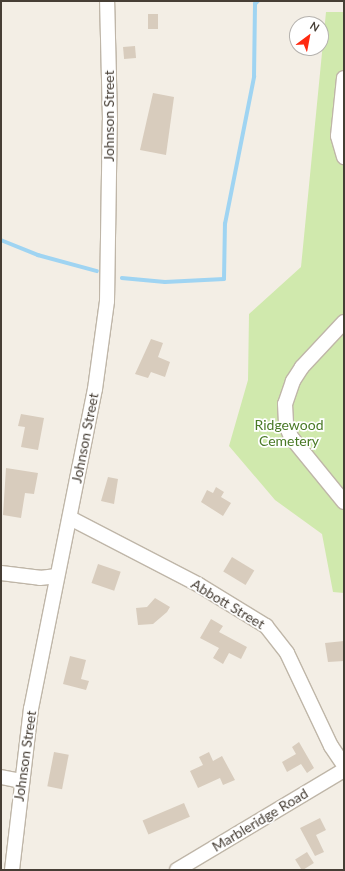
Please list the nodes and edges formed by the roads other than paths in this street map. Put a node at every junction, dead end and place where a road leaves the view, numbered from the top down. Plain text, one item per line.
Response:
1 (107, 1) edge
2 (344, 78) edge
3 (344, 156) edge
4 (344, 322) edge
5 (344, 502) edge
6 (70, 518) junction
7 (1, 573) edge
8 (57, 576) junction
9 (344, 765) edge
10 (344, 770) edge
11 (1, 777) edge
12 (20, 781) junction
13 (12, 870) edge
14 (177, 870) edge

1 - 6 street, Johnson Street
2 - 3 street
4 - 5 street
6 - 8 street, Johnson Street
6 - 9 street, Abbott Street
7 - 8 street
8 - 12 street, Johnson Street
10 - 14 street, Marbleridge Road
11 - 12 street
12 - 13 street, Johnson Street

